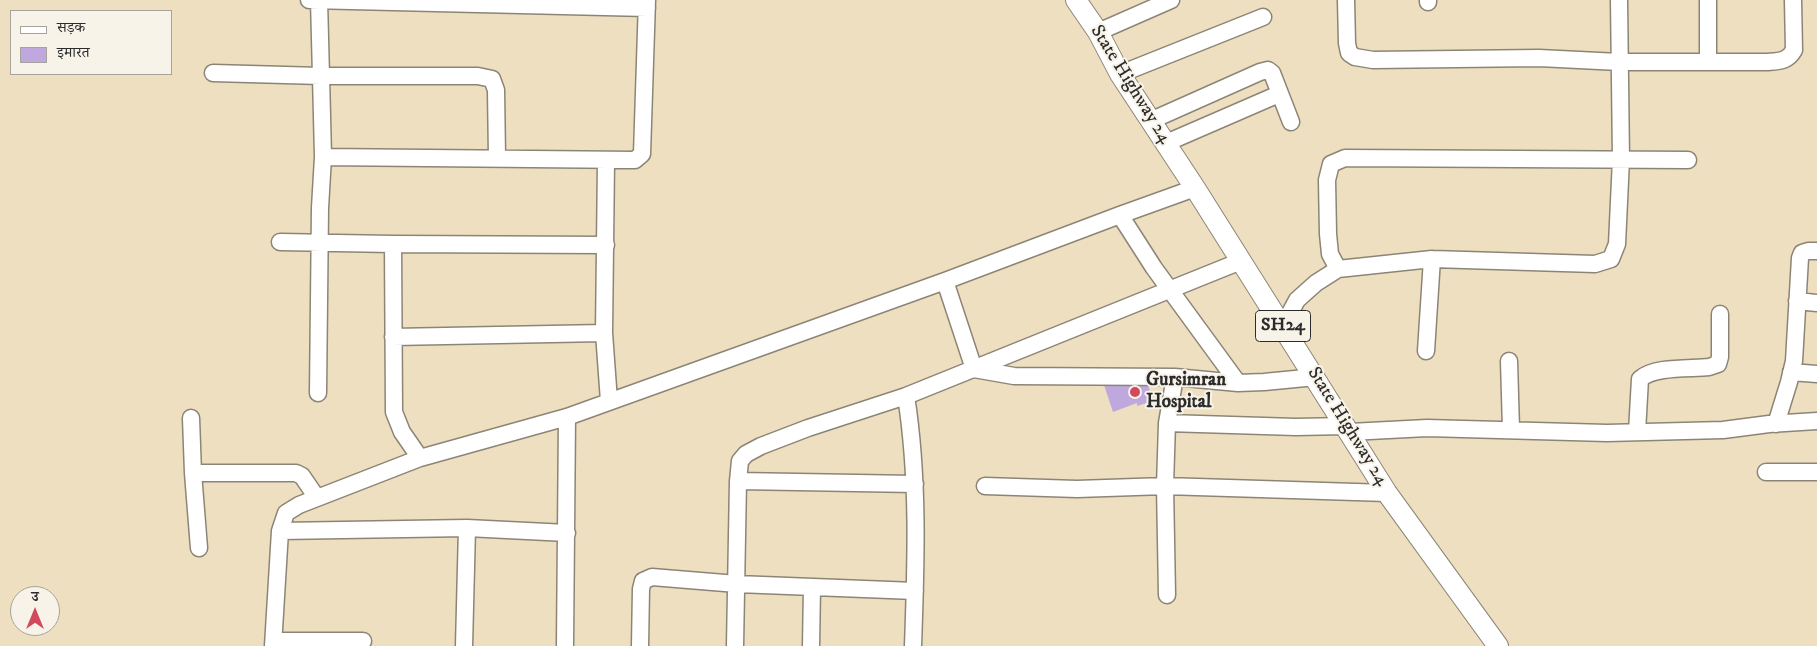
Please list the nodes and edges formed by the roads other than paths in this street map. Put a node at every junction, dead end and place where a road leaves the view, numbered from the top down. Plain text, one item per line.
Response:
1 (308, 0) edge
2 (319, 0) edge
3 (1076, 0) edge
4 (1171, 0) edge
5 (1346, 0) edge
6 (1619, 0) edge
7 (1708, 0) edge
8 (1793, 0) edge
9 (647, 4) edge
10 (1263, 17) dead end
11 (1098, 32) junction
12 (1619, 62) junction
13 (1708, 62) junction
14 (213, 73) dead end
15 (1120, 74) junction
16 (321, 76) junction
17 (1279, 94) junction
18 (1150, 121) junction
19 (1291, 122) dead end
20 (1166, 143) junction
21 (323, 157) junction
22 (497, 158) junction
23 (1621, 159) junction
24 (1688, 160) dead end
25 (606, 161) junction
26 (1195, 188) junction
27 (1120, 215) junction
28 (280, 242) dead end
29 (320, 243) junction
30 (393, 244) junction
31 (606, 245) junction
32 (1817, 251) edge
33 (1432, 259) junction
34 (1241, 261) junction
35 (1338, 269) junction
36 (945, 281) junction
37 (1171, 289) junction
38 (1797, 301) junction
39 (1817, 303) edge
40 (1720, 314) dead end
41 (1283, 326) junction
42 (604, 333) junction
43 (393, 337) junction
44 (1426, 351) dead end
45 (1509, 361) dead end
46 (974, 369) junction
47 (1791, 372) junction
48 (1817, 374) edge
49 (1175, 377) junction
50 (1316, 377) junction
51 (1238, 383) junction
52 (318, 393) dead end
53 (906, 396) junction
54 (609, 401) junction
55 (567, 416) junction
56 (191, 418) dead end
57 (1817, 421) edge
58 (1167, 422) junction
59 (1776, 424) junction
60 (1348, 429) junction
61 (1511, 429) junction
62 (1637, 432) junction
63 (420, 458) junction
64 (1766, 472) dead end
65 (1817, 472) edge
66 (193, 473) junction
67 (738, 481) junction
68 (915, 484) junction
69 (985, 486) dead end
70 (1165, 486) junction
71 (1387, 493) junction
72 (317, 498) junction
73 (467, 528) junction
74 (280, 530) junction
75 (567, 533) junction
76 (199, 548) dead end
77 (737, 584) junction
78 (812, 587) junction
79 (915, 591) junction
80 (1167, 595) dead end
81 (363, 641) dead end
82 (274, 644) edge
83 (565, 644) dead end
84 (464, 646) edge
85 (640, 646) edge
86 (735, 646) edge
87 (811, 646) edge
88 (913, 646) edge
89 (1498, 646) edge

1 - 2 street
2 - 9 street
2 - 16 street
3 - 11 main road, State Highway 24 / SH24
4 - 11 street
5 - 12 street
6 - 12 street
7 - 13 street
8 - 13 street
9 - 25 street
10 - 15 street
11 - 15 main road, State Highway 24 / SH24
12 - 13 street
12 - 23 street
14 - 16 street
15 - 18 main road, State Highway 24 / SH24
16 - 21 street
16 - 22 street
17 - 18 street
17 - 19 street
17 - 20 street
18 - 20 main road, State Highway 24 / SH24
20 - 26 main road, State Highway 24 / SH24
21 - 22 street
21 - 29 street
22 - 25 street
23 - 24 street
23 - 33 street
23 - 35 street
25 - 31 street
26 - 27 street
26 - 34 main road, State Highway 24 / SH24
27 - 36 street
27 - 37 street
28 - 29 street
29 - 30 street
29 - 52 street
30 - 31 street
30 - 43 street
31 - 42 street
32 - 38 street
33 - 35 street
33 - 44 street
34 - 37 street
34 - 41 main road, State Highway 24 / SH24
35 - 41 street
36 - 46 street
36 - 54 street
37 - 46 street
37 - 51 street
38 - 39 street
38 - 47 street
40 - 62 street
41 - 50 main road, State Highway 24 / SH24
42 - 43 street
42 - 54 street
43 - 63 street
45 - 61 street
46 - 49 street
46 - 53 street
47 - 48 street
47 - 59 street
49 - 51 street
49 - 58 street
50 - 51 street
50 - 60 main road, State Highway 24 / SH24
53 - 67 street
53 - 68 street
54 - 55 street
55 - 63 street
55 - 75 street
56 - 66 street
57 - 59 street
58 - 60 street
58 - 70 street
59 - 62 street
60 - 61 street
60 - 71 main road, State Highway 24 / SH24
61 - 62 street
63 - 72 street
64 - 65 street
66 - 72 street
66 - 76 street
67 - 68 street
67 - 77 street
68 - 79 street
69 - 70 street
70 - 71 street
70 - 80 street
71 - 89 main road, State Highway 24 / SH24
72 - 74 street
73 - 74 street
73 - 75 street
73 - 84 street
74 - 82 street
75 - 83 street
77 - 78 street
77 - 85 street
77 - 86 street
78 - 79 street
78 - 87 street
79 - 88 street
81 - 82 street

